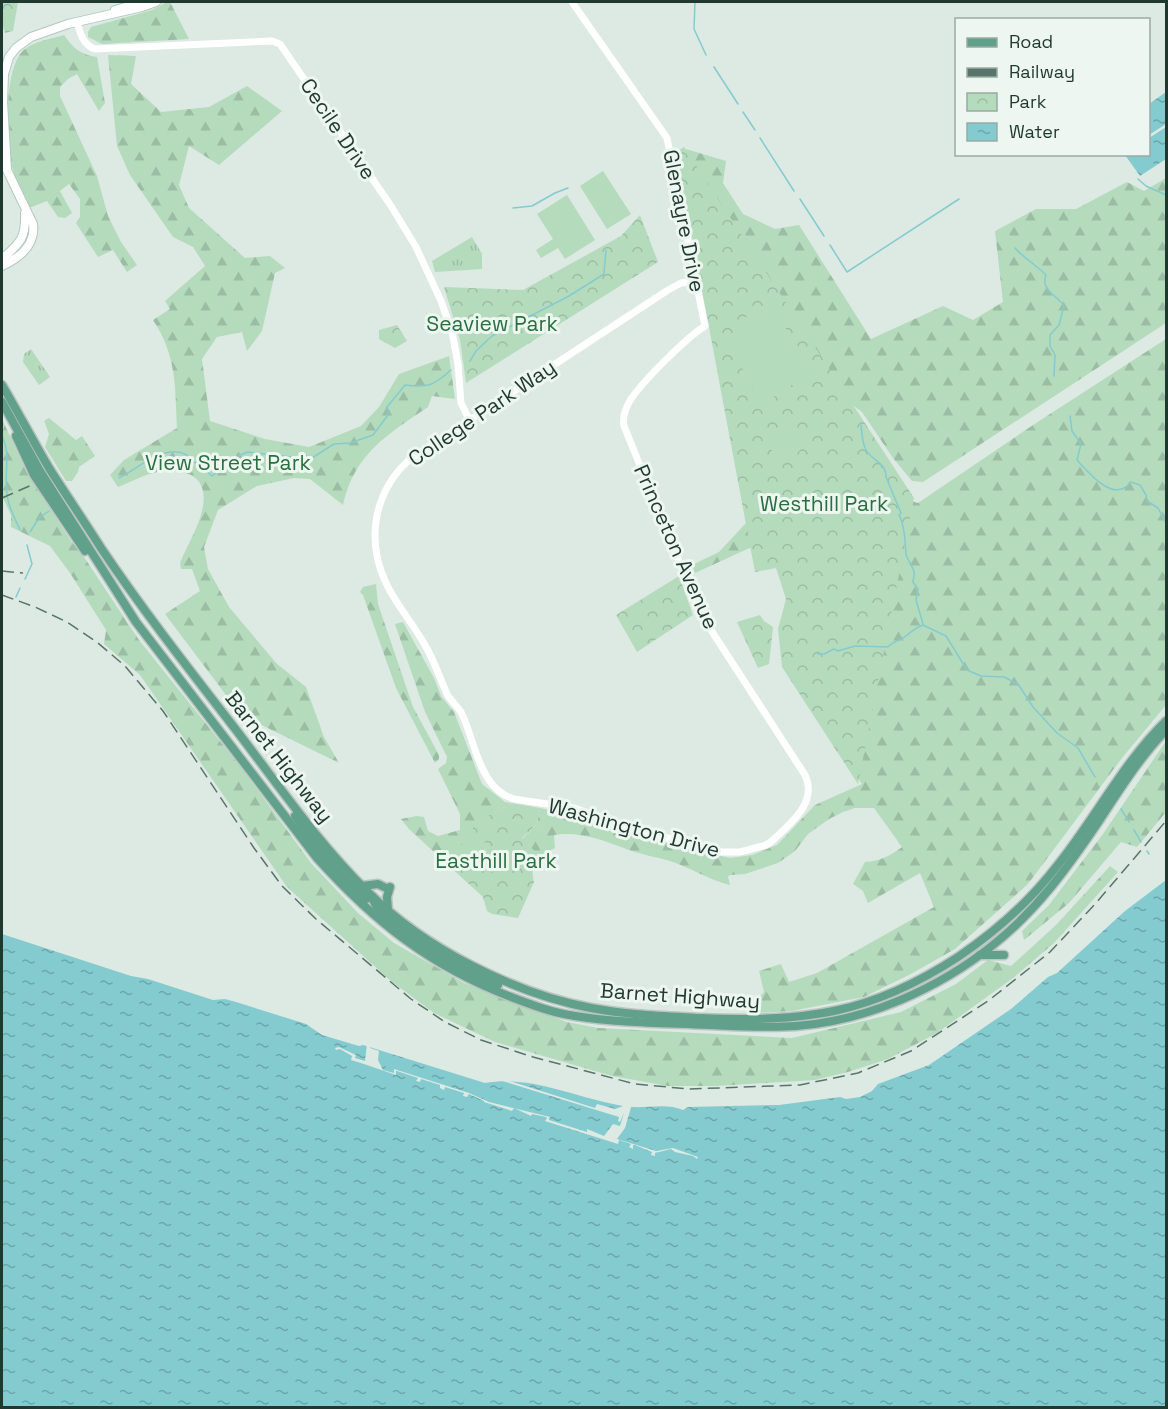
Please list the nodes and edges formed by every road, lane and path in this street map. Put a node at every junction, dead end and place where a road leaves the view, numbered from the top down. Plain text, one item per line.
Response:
1 (143, 2) edge
2 (156, 2) edge
3 (572, 2) edge
4 (106, 15) junction
5 (73, 23) junction
6 (2, 62) edge
7 (2, 100) edge
8 (25, 211) junction
9 (2, 260) edge
10 (2, 266) edge
11 (696, 281) junction
12 (2, 386) edge
13 (2, 402) edge
14 (9, 416) junction
15 (622, 418) joint
16 (469, 419) junction
17 (85, 542) junction
18 (112, 586) junction
19 (455, 704) joint
20 (1167, 721) edge
21 (1167, 730) edge
22 (809, 794) joint
23 (362, 886) junction
24 (1033, 895) junction
25 (373, 897) junction
26 (388, 910) junction
27 (994, 944) junction
28 (980, 955) junction
29 (1004, 955) dead end
30 (905, 987) junction
31 (589, 1017) junction

1 - 4 main road
2 - 4 main road
3 - 11 street, Glenayre Drive
4 - 5 main road
5 - 6 main road
5 - 7 main road
5 - 16 street, Cecile Drive
7 - 8 main road
8 - 9 main road
8 - 10 main road
11 - 15 street, Glenayre Drive
11 - 16 street, College Park Way
12 - 23 main road, Barnet Highway
13 - 14 main road, Barnet Highway
14 - 17 main road, Barnet Highway
14 - 18 main road, Barnet Highway
15 - 22 street, Princeton Avenue
16 - 19 street, College Park Way
17 - 18 main road, Barnet Highway
17 - 25 main road
18 - 31 main road, Barnet Highway
19 - 22 street, Washington Drive
20 - 24 main road, Barnet Highway
21 - 27 main road, Barnet Highway
23 - 25 main road, Barnet Highway
23 - 26 main road
24 - 27 main road
24 - 30 main road, Barnet Highway
25 - 26 main road, Barnet Highway
25 - 31 main road
26 - 30 main road, Barnet Highway
27 - 28 main road, Barnet Highway
27 - 30 main road
28 - 29 main road
28 - 31 main road, Barnet Highway

